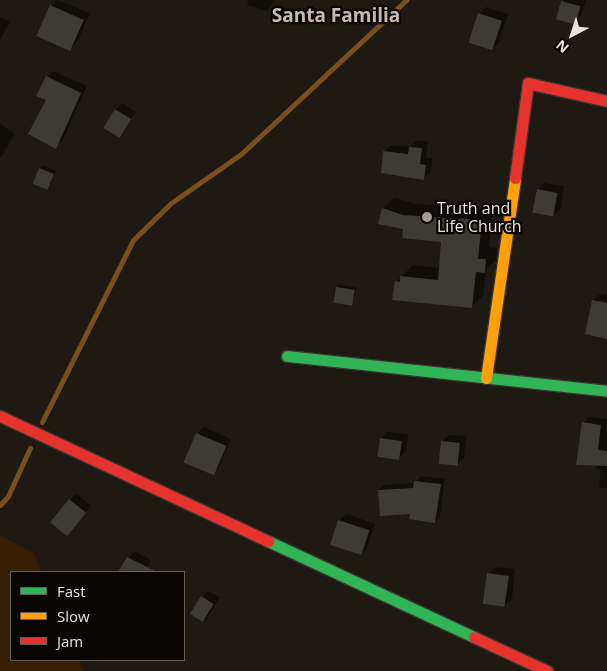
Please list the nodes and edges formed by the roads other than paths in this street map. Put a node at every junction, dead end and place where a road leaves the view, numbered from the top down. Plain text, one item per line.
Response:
1 (607, 101) edge
2 (287, 356) dead end
3 (486, 378) junction
4 (607, 391) edge
5 (0, 416) edge
6 (547, 671) edge

1 - 3 street
2 - 3 street
3 - 4 street
5 - 6 street

